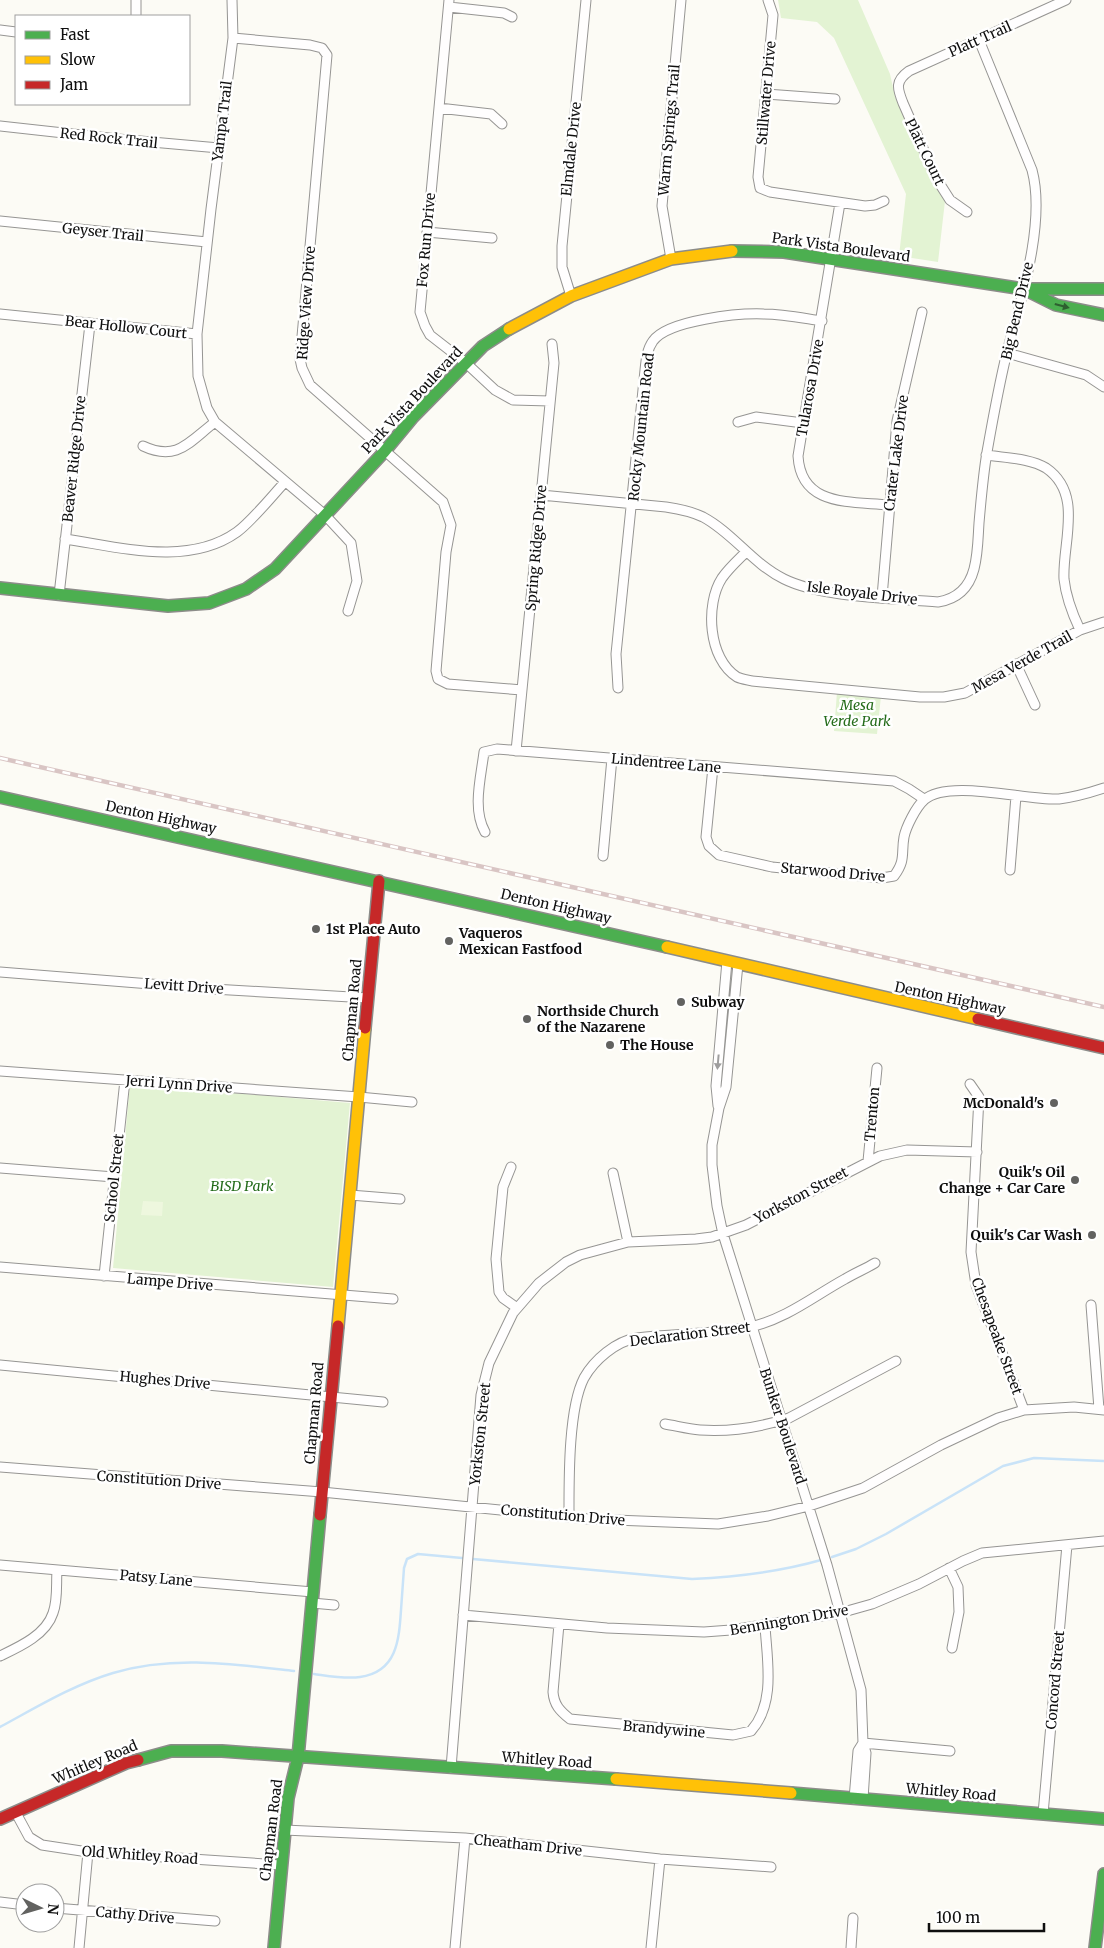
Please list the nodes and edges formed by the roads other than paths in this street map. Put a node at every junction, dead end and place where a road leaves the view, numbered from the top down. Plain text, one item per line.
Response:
1 (136, 0) edge
2 (232, 0) edge
3 (586, 0) edge
4 (681, 0) edge
5 (768, 0) edge
6 (1066, 0) edge
7 (1052, 3) edge
8 (449, 4) edge
9 (136, 15) edge
10 (512, 17) dead end
11 (0, 30) edge
12 (15, 32) edge
13 (233, 38) junction
14 (979, 40) junction
15 (898, 82) joint
16 (766, 94) junction
17 (835, 99) dead end
18 (439, 108) junction
19 (502, 124) dead end
20 (0, 126) edge
21 (219, 148) junction
22 (884, 201) dead end
23 (840, 203) junction
24 (967, 212) dead end
25 (0, 221) edge
26 (427, 232) junction
27 (492, 238) dead end
28 (207, 242) junction
29 (671, 259) junction
30 (830, 260) junction
31 (1024, 289) junction
32 (1104, 289) edge
33 (571, 296) junction
34 (922, 312) dead end
35 (0, 314) edge
36 (1104, 316) edge
37 (822, 321) junction
38 (90, 324) junction
39 (197, 334) junction
40 (552, 344) dead end
41 (1007, 353) junction
42 (466, 363) junction
43 (1104, 386) edge
44 (550, 401) junction
45 (215, 422) junction
46 (738, 422) dead end
47 (804, 423) junction
48 (143, 446) dead end
49 (384, 452) junction
50 (986, 455) junction
51 (285, 482) junction
52 (541, 495) junction
53 (632, 503) junction
54 (889, 505) junction
55 (325, 515) junction
56 (65, 539) junction
57 (746, 552) junction
58 (0, 588) edge
59 (964, 588) joint
60 (59, 595) junction
61 (882, 597) junction
62 (348, 610) dead end
63 (1104, 622) edge
64 (1091, 626) junction
65 (1104, 626) edge
66 (1080, 630) junction
67 (1016, 664) junction
68 (618, 688) dead end
69 (522, 690) junction
70 (1035, 705) dead end
71 (516, 751) junction
72 (612, 758) junction
73 (713, 767) junction
74 (1104, 788) edge
75 (1016, 796) junction
76 (0, 797) edge
77 (924, 799) junction
78 (485, 832) dead end
79 (603, 856) dead end
80 (1010, 870) dead end
81 (379, 880) junction
82 (733, 963) junction
83 (0, 972) edge
84 (368, 998) junction
85 (720, 1039) junction
86 (731, 1040) junction
87 (1104, 1048) edge
88 (876, 1068) dead end
89 (0, 1071) edge
90 (125, 1080) junction
91 (970, 1084) dead end
92 (359, 1097) junction
93 (412, 1102) dead end
94 (718, 1108) junction
95 (977, 1152) junction
96 (868, 1161) junction
97 (511, 1167) dead end
98 (0, 1168) edge
99 (613, 1173) dead end
100 (114, 1177) junction
101 (350, 1195) junction
102 (400, 1199) dead end
103 (723, 1234) junction
104 (628, 1242) junction
105 (875, 1263) dead end
106 (0, 1267) edge
107 (104, 1276) junction
108 (340, 1296) junction
109 (394, 1299) dead end
110 (1092, 1305) dead end
111 (517, 1308) junction
112 (752, 1327) junction
113 (896, 1361) dead end
114 (0, 1365) edge
115 (331, 1396) junction
116 (383, 1402) dead end
117 (1024, 1410) junction
118 (1102, 1410) edge
119 (782, 1420) junction
120 (665, 1424) dead end
121 (0, 1467) edge
122 (322, 1492) junction
123 (809, 1506) junction
124 (473, 1508) junction
125 (569, 1517) junction
126 (1104, 1541) edge
127 (1067, 1545) junction
128 (0, 1565) edge
129 (949, 1568) junction
130 (57, 1570) junction
131 (312, 1598) junction
132 (334, 1605) dead end
133 (840, 1613) junction
134 (463, 1615) junction
135 (559, 1624) junction
136 (765, 1626) junction
137 (952, 1648) dead end
138 (0, 1656) edge
139 (863, 1743) junction
140 (950, 1751) dead end
141 (298, 1757) junction
142 (451, 1768) junction
143 (858, 1799) junction
144 (16, 1813) junction
145 (1043, 1814) junction
146 (0, 1819) edge
147 (1104, 1819) edge
148 (284, 1830) junction
149 (465, 1838) junction
150 (88, 1852) junction
151 (660, 1859) junction
152 (281, 1865) junction
153 (770, 1867) dead end
154 (1104, 1874) edge
155 (0, 1902) edge
156 (15, 1904) edge
157 (65, 1909) edge
158 (82, 1910) junction
159 (853, 1918) dead end
160 (215, 1921) dead end
161 (79, 1948) edge
162 (274, 1948) edge
163 (455, 1948) edge
164 (651, 1948) edge
165 (851, 1948) edge
166 (1095, 1948) edge

1 - 9 street
2 - 13 street, Yampa Trail
3 - 33 street, Elmdale Drive
4 - 29 street, Warm Springs Trail
5 - 16 street, Stillwater Drive
6 - 7 street, Platt Trail
7 - 14 street, Platt Trail
8 - 10 street
8 - 18 street, Fox Run Drive
11 - 12 street
13 - 21 street, Yampa Trail
13 - 49 street, Ridge View Drive
14 - 15 street, Platt Trail
14 - 31 street, Big Bend Drive
15 - 24 street, Platt Court
16 - 17 street
16 - 23 street, Stillwater Drive
18 - 19 street
18 - 26 street, Fox Run Drive
20 - 21 street, Red Rock Trail
21 - 28 street, Yampa Trail
22 - 23 street
23 - 30 street, Tularosa Drive
25 - 28 street, Geyser Trail
26 - 27 street
26 - 42 street, Fox Run Drive
28 - 39 street, Yampa Trail
29 - 30 street, Park Vista Boulevard
29 - 33 street, Park Vista Boulevard
30 - 31 street, Park Vista Boulevard
30 - 37 street, Tularosa Drive
31 - 32 street, Park Vista Boulevard
31 -> 36 street, Park Vista Boulevard
31 - 41 street, Big Bend Drive
33 - 42 street, Park Vista Boulevard
34 - 54 street, Crater Lake Drive
35 - 38 street, Bear Hollow Court
37 - 47 street, Tularosa Drive
37 - 53 street, Rocky Mountain Road
38 - 39 street, Bear Hollow Court
38 - 56 street, Beaver Ridge Drive
39 - 45 street, Bear Hollow Court
40 - 44 street, Spring Ridge Drive
41 - 43 street
41 - 50 street, Big Bend Drive
42 - 44 street, Fox Run Drive
42 - 49 street, Park Vista Boulevard
44 - 52 street, Spring Ridge Drive
45 - 48 street
45 - 51 street, Bear Hollow Court
46 - 47 street
47 - 54 street, Tularosa Drive
49 - 55 street, Park Vista Boulevard
49 - 69 street, Ridge View Drive
50 - 59 street, Big Bend Drive
50 - 66 street
51 - 55 street, Bear Hollow Court
51 - 56 street
52 - 53 street, Isle Royale Drive
52 - 69 street, Spring Ridge Drive
53 - 57 street, Isle Royale Drive
53 - 68 street, Rocky Mountain Road
54 - 61 street, Crater Lake Drive
55 - 60 street, Park Vista Boulevard
55 - 62 street, Bear Hollow Court
56 - 60 street, Beaver Ridge Drive
57 - 61 street, Isle Royale Drive
57 - 67 street, Mesa Verde Trail
58 - 60 street, Park Vista Boulevard
59 - 61 street, Isle Royale Drive
63 - 64 street, Mesa Verde Trail
64 - 65 street, Mesa Verde Trail
64 - 66 street, Mesa Verde Trail
66 - 67 street, Mesa Verde Trail
67 - 70 street
69 - 71 street, Spring Ridge Drive
71 - 72 street, Lindentree Lane
71 - 78 street, Lindentree Lane
72 - 73 street, Lindentree Lane
72 - 79 street
73 - 77 street, Lindentree Lane
73 - 77 street, Starwood Drive
74 - 75 street
75 - 77 street
75 - 80 street
76 - 81 street, Denton Highway
81 - 82 street, Denton Highway
81 - 84 street, Chapman Road
82 - 85 street, Bunker Boulevard
82 - 86 street, Bunker Boulevard
82 - 87 street, Denton Highway
83 - 84 street, Levitt Drive
84 - 92 street, Chapman Road
85 - 86 street
85 -> 94 street, Bunker Boulevard
86 - 94 street, Bunker Boulevard
88 - 96 street, Trenton
89 - 90 street, Jerri Lynn Drive
90 - 92 street, Jerri Lynn Drive
90 - 100 street, School Street
91 - 95 street, Chesapeake Street
92 - 93 street, Jerri Lynn Drive
92 - 101 street, Chapman Road
94 - 103 street, Bunker Boulevard
95 - 96 street, Yorkston Street
95 - 117 street, Chesapeake Street
96 - 103 street, Yorkston Street
97 - 111 street
98 - 100 street
99 - 104 street
100 - 107 street, School Street
101 - 102 street
101 - 108 street, Chapman Road
103 - 104 street, Yorkston Street
103 - 112 street, Bunker Boulevard
104 - 111 street, Yorkston Street
105 - 112 street, Declaration Street
106 - 107 street, Lampe Drive
107 - 108 street, Lampe Drive
108 - 109 street, Lampe Drive
108 - 115 street, Chapman Road
110 - 118 street
111 - 124 street, Yorkston Street
112 - 119 street, Bunker Boulevard
112 - 125 street, Declaration Street
113 - 119 street
114 - 115 street, Hughes Drive
115 - 116 street, Hughes Drive
115 - 122 street, Chapman Road
117 - 118 street, Constitution Drive
117 - 123 street, Constitution Drive
119 - 120 street
119 - 123 street, Bunker Boulevard
121 - 122 street, Constitution Drive
122 - 124 street, Constitution Drive
122 - 131 street, Chapman Road
123 - 125 street, Constitution Drive
123 - 133 street, Bunker Boulevard
124 - 125 street, Constitution Drive
124 - 134 street, Yorkston Street
126 - 127 street, Bennington Drive
127 - 129 street, Bennington Drive
127 - 145 street, Concord Street
128 - 130 street, Patsy Lane
129 - 133 street, Bennington Drive
129 - 137 street
130 - 131 street, Patsy Lane
130 - 138 street
131 - 132 street, Patsy Lane
131 - 141 street, Chapman Road
133 - 136 street, Bennington Drive
133 - 139 street, Bunker Boulevard
134 - 135 street, Bennington Drive
134 - 142 street, Yorkston Street
135 - 136 street, Bennington Drive
135 - 136 street, Brandywine
139 - 140 street
139 - 143 street, Bunker Boulevard
141 - 142 street, Whitley Road
141 - 144 street, Whitley Road
141 - 148 street, Chapman Road
142 - 143 street, Whitley Road
143 - 145 street, Whitley Road
144 - 146 street, Whitley Road
144 - 150 street, Old Whitley Road
145 - 147 street, Whitley Road
148 - 149 street, Cheatham Drive
148 - 152 street, Chapman Road
149 - 151 street, Cheatham Drive
149 - 163 street
150 - 152 street, Old Whitley Road
150 - 158 street
151 - 153 street, Cheatham Drive
151 - 164 street
152 - 162 street, Chapman Road
154 - 166 street
155 - 156 street
157 - 158 street, Cathy Drive
158 - 160 street, Cathy Drive
158 - 161 street
159 - 165 street

